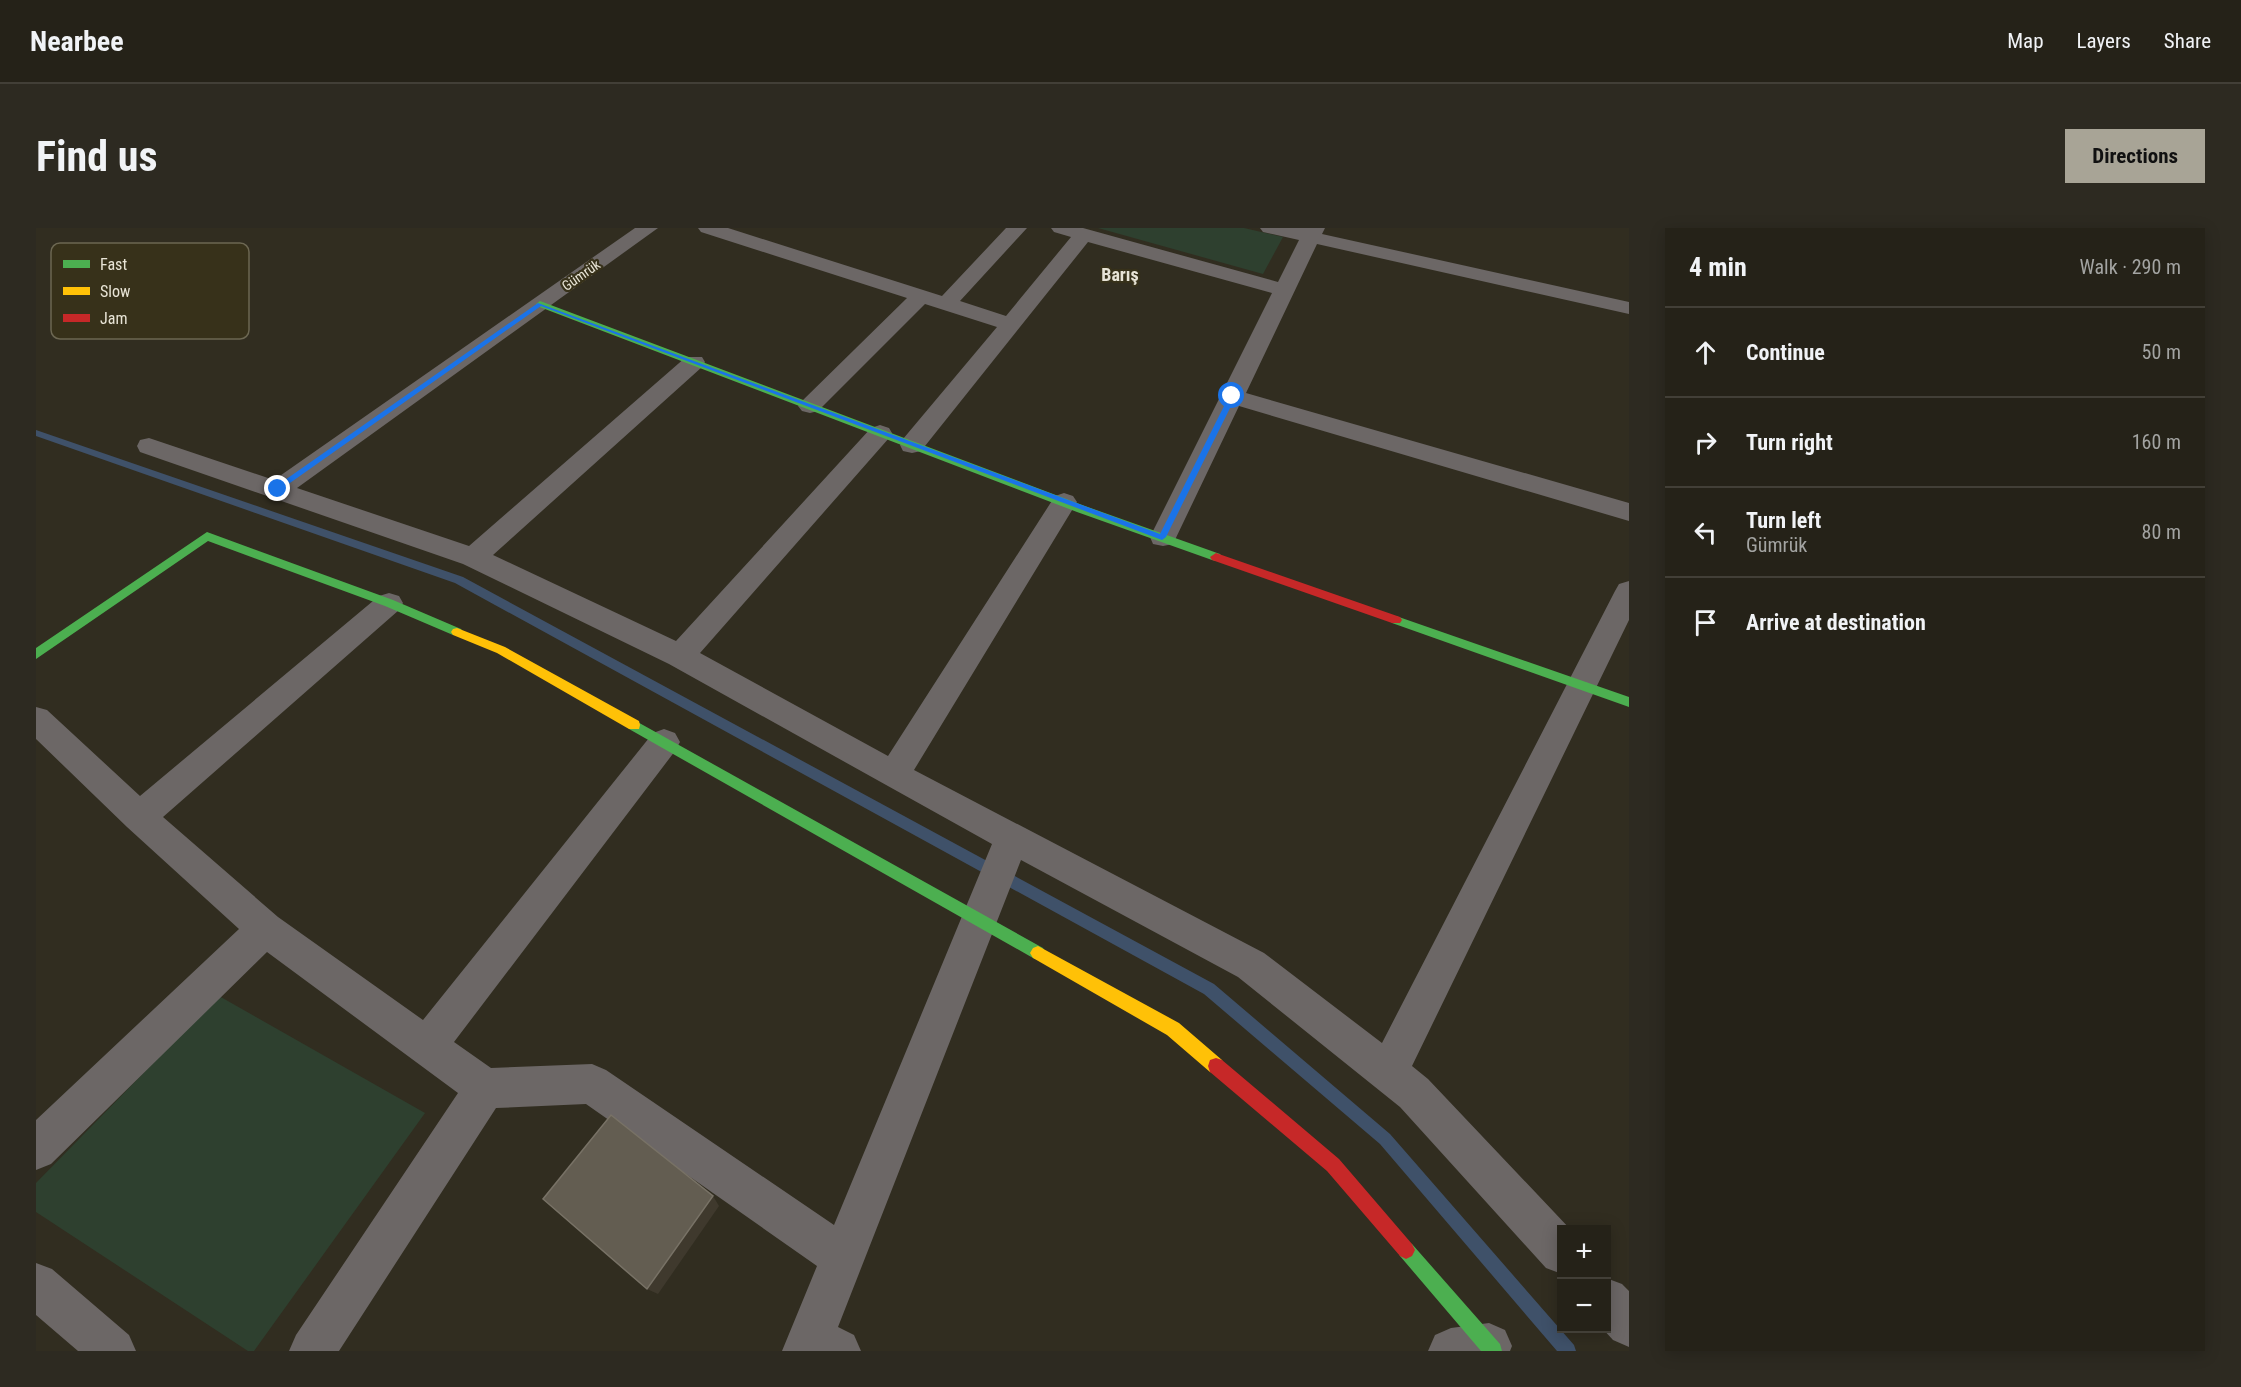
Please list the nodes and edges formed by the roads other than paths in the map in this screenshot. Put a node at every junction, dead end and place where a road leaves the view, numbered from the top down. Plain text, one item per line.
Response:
1 (648, 228) edge
2 (708, 228) edge
3 (1017, 228) edge
4 (1059, 228) edge
5 (1270, 228) edge
6 (1312, 233) edge
7 (1083, 235) junction
8 (1284, 290) junction
9 (922, 295) junction
10 (947, 303) junction
11 (540, 304) junction
12 (1629, 308) edge
13 (1010, 324) junction
14 (694, 362) junction
15 (1232, 396) junction
16 (810, 406) junction
17 (880, 433) junction
18 (912, 445) junction
19 (149, 446) dead end
20 (278, 489) junction
21 (1064, 502) junction
22 (1629, 512) edge
23 (1162, 537) junction
24 (473, 557) junction
25 (1629, 591) edge
26 (389, 603) junction
27 (36, 654) edge
28 (680, 656) junction
29 (1581, 686) junction
30 (1629, 702) edge
31 (36, 719) edge
32 (664, 742) junction
33 (894, 775) junction
34 (140, 817) junction
35 (996, 876) junction
36 (265, 929) junction
37 (427, 1046) junction
38 (1388, 1072) junction
39 (485, 1088) junction
40 (36, 1149) edge
41 (1557, 1247) edge
42 (843, 1258) junction
43 (36, 1285) edge
44 (1611, 1305) edge
45 (1629, 1324) edge
46 (818, 1347) edge
47 (1478, 1349) edge
48 (113, 1351) edge
49 (312, 1351) edge

1 - 11 street, Gümrük
2 - 9 street
3 - 10 street
4 - 7 street
5 - 6 street
6 - 8 street
6 - 12 street
7 - 8 street
7 - 13 street
8 - 15 street
9 - 10 street
9 - 16 street
10 - 13 street
11 - 14 street
11 - 20 street, Gümrük
13 - 18 street
14 - 16 street
14 - 24 street
15 - 22 street
15 - 23 street
16 - 17 street
17 - 18 street
17 - 28 street
18 - 21 street
19 - 20 street
20 - 24 street
21 - 23 street
21 - 33 street
23 - 29 street
24 - 28 street
25 - 29 street
26 - 27 street
26 - 32 street
26 - 34 street
28 - 33 street
29 - 30 street
29 - 38 street
31 - 34 street
32 - 35 street
32 - 37 street
33 - 35 street
34 - 36 street
35 - 38 street
35 - 42 street
35 - 47 street
36 - 37 street
36 - 40 street
37 - 39 street
38 - 41 street
39 - 42 street
39 - 49 street
42 - 46 street
43 - 48 street
44 - 45 street

